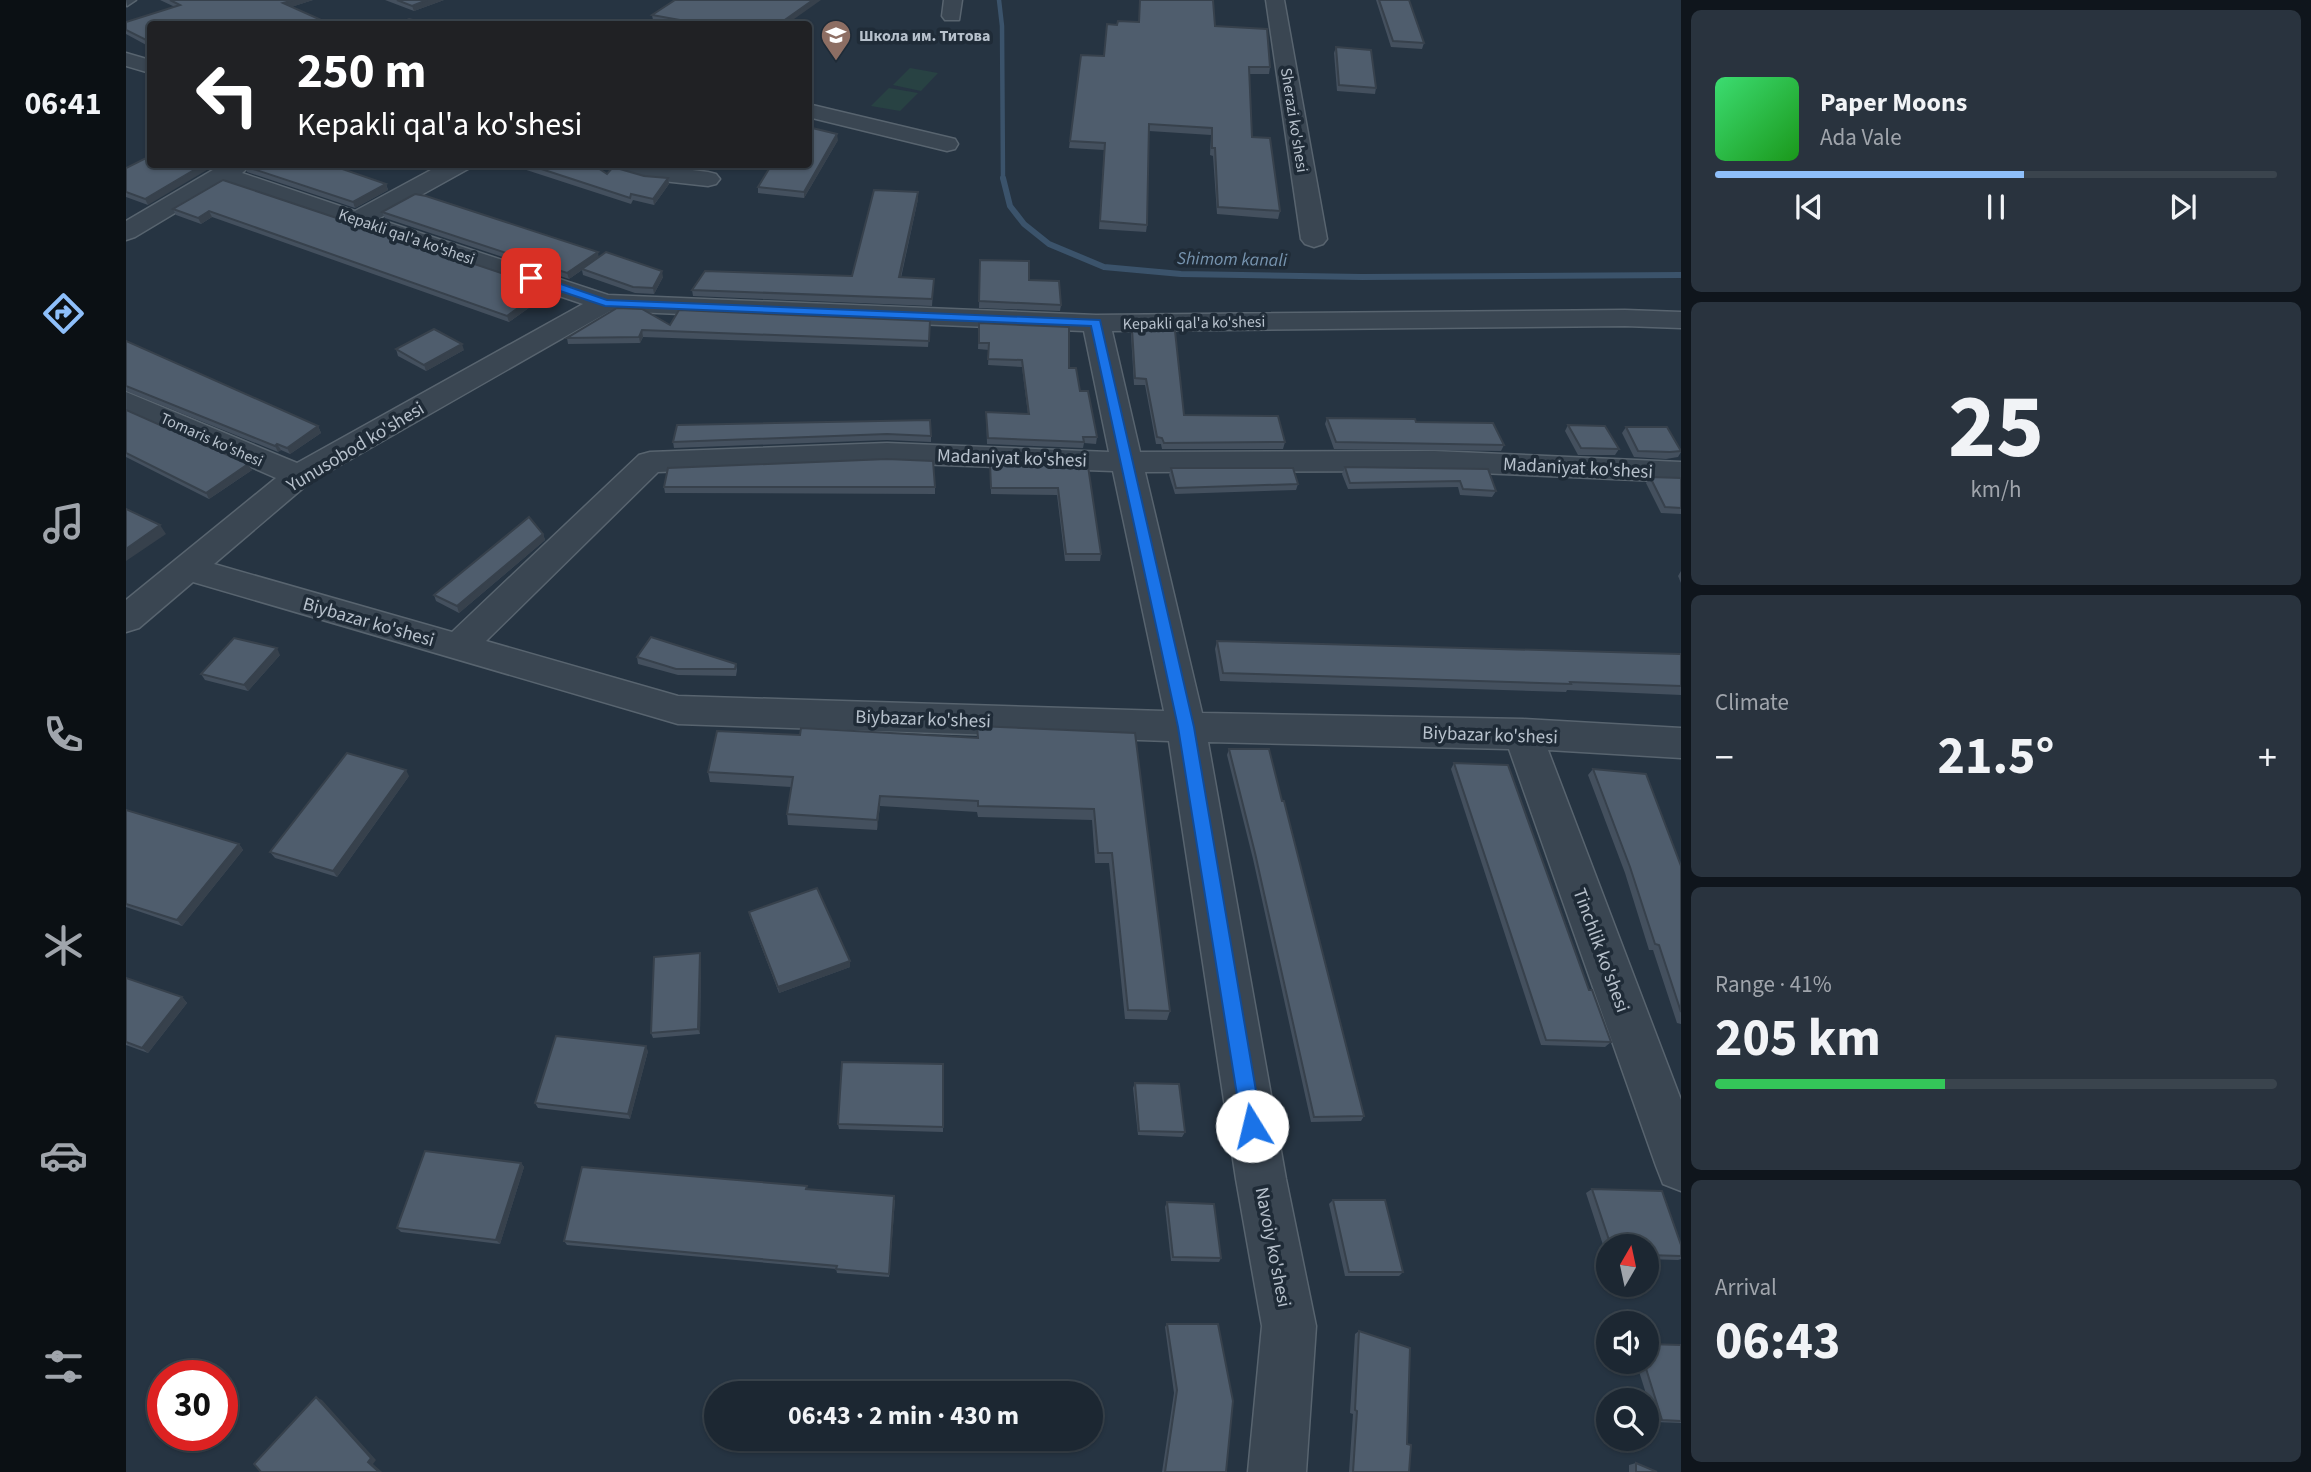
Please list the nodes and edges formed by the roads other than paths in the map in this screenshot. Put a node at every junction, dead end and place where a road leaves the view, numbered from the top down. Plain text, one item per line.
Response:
1 (1275, 0) edge
2 (126, 60) edge
3 (147, 66) edge
4 (812, 111) edge
5 (947, 144) dead end
6 (453, 168) edge
7 (632, 168) edge
8 (232, 169) edge
9 (708, 179) dead end
10 (359, 219) junction
11 (131, 225) edge
12 (1314, 239) dead end
13 (605, 303) junction
14 (1681, 320) edge
15 (1096, 323) junction
16 (126, 401) edge
17 (1126, 462) junction
18 (1681, 472) edge
19 (298, 476) junction
20 (186, 568) junction
21 (126, 619) edge
22 (458, 647) junction
23 (1186, 727) junction
24 (1523, 734) junction
25 (1681, 743) edge
26 (1681, 1166) edge
27 (1277, 1472) edge

1 - 12 street, Sherazi ko'shesi
2 - 3 street
4 - 5 street
6 - 10 street
7 - 9 street
8 - 10 street, Kepakli qal'a ko'shesi
8 - 11 street
10 - 13 street, Kepakli qal'a ko'shesi
13 - 15 street, Kepakli qal'a ko'shesi
13 - 19 street, Yunusobod ko'shesi
14 - 15 street, Kepakli qal'a ko'shesi
15 - 17 street, Navoiy ko'shesi
16 - 19 street, Tomaris ko'shesi
17 - 18 street, Madaniyat ko'shesi
17 - 22 street, Madaniyat ko'shesi
17 - 23 street, Navoiy ko'shesi
19 - 20 street, Yunusobod ko'shesi
20 - 21 street, Yunusobod ko'shesi
20 - 22 street, Biybazar ko'shesi
22 - 23 street, Biybazar ko'shesi
23 - 24 street, Biybazar ko'shesi
23 - 27 street, Navoiy ko'shesi
24 - 25 street, Biybazar ko'shesi
24 - 26 street, Tinchlik ko'shesi

